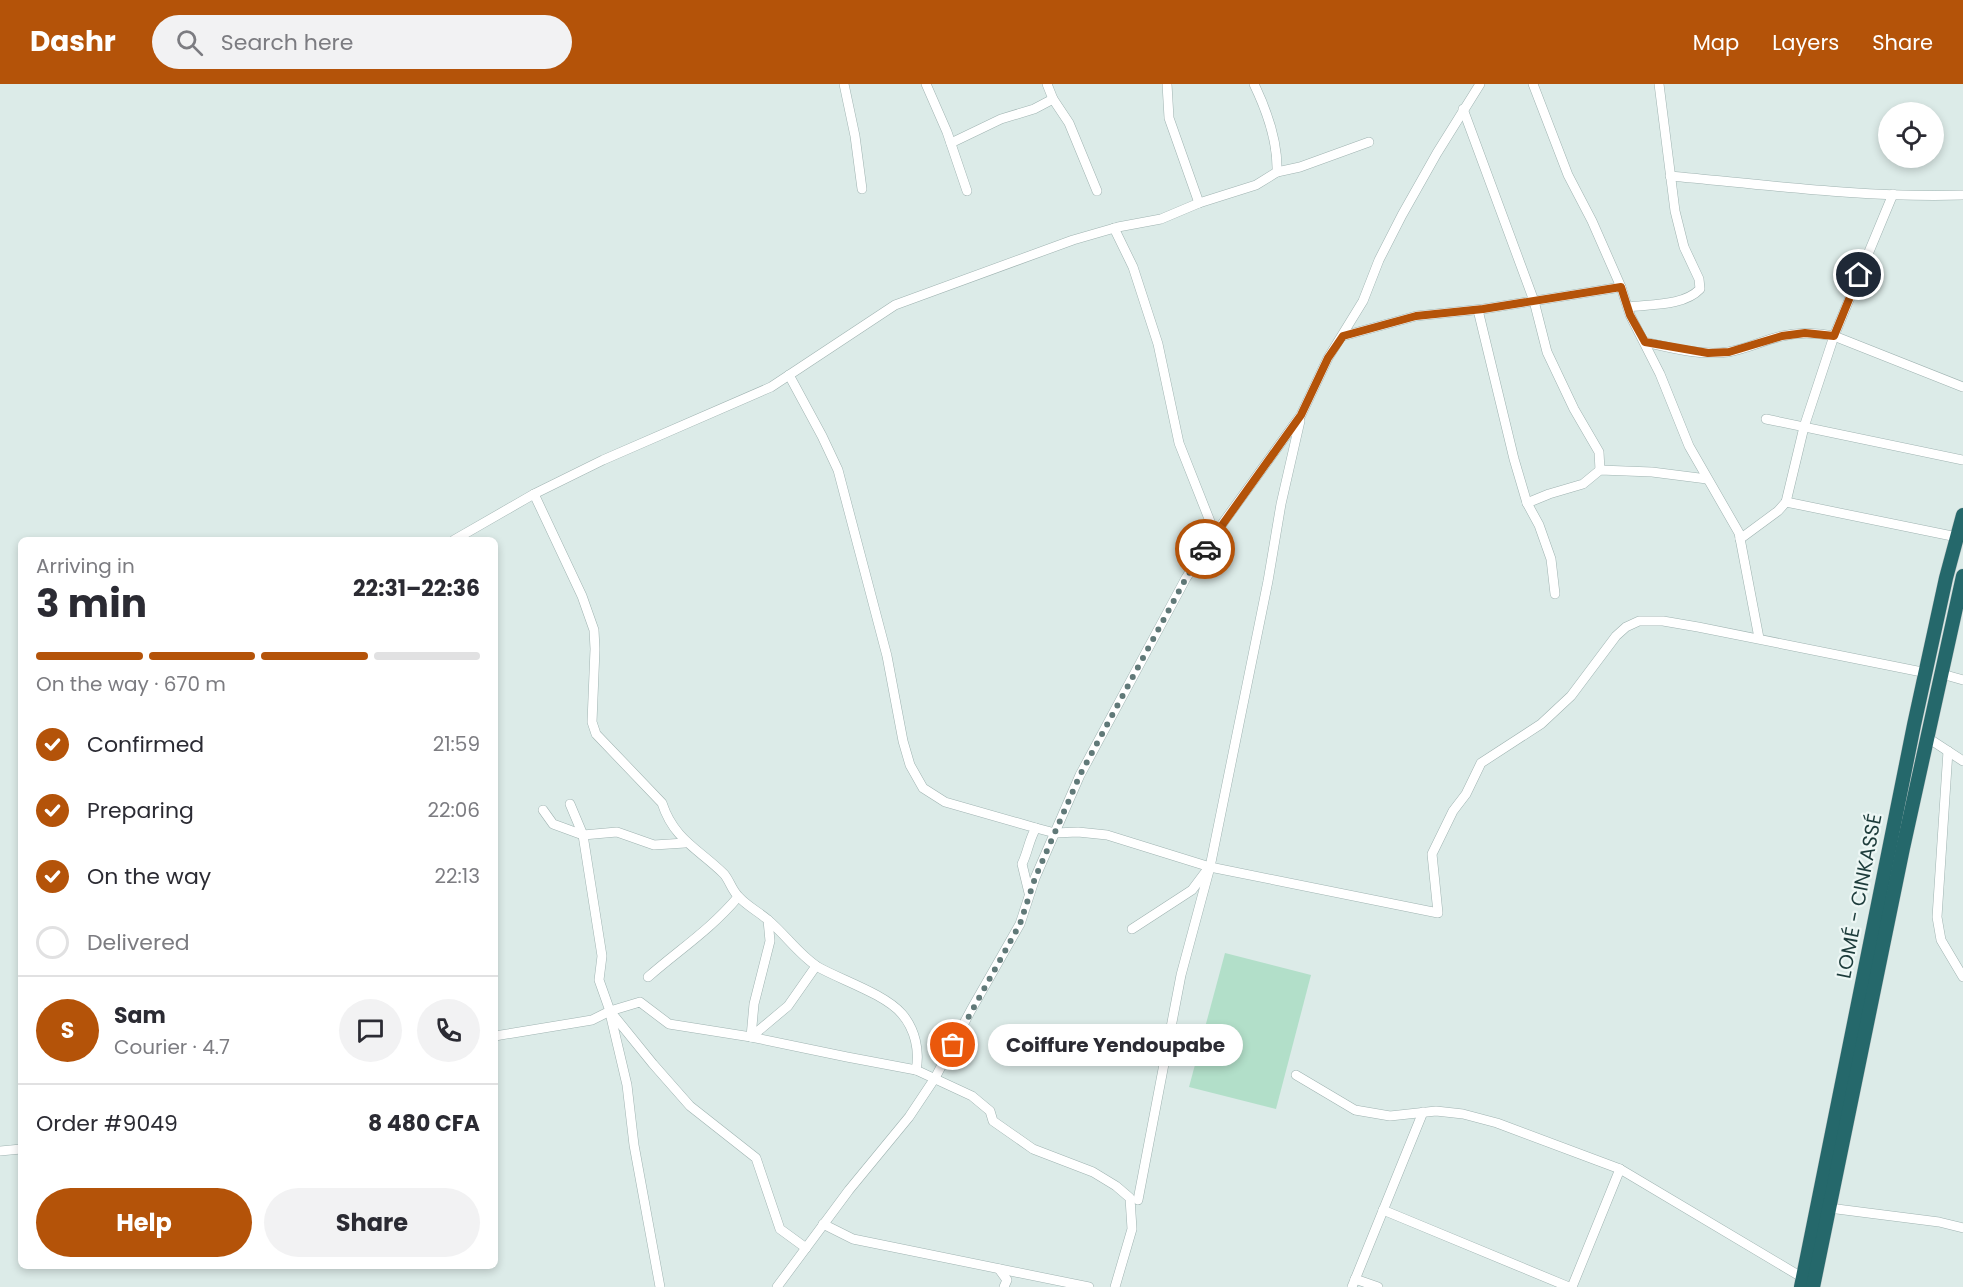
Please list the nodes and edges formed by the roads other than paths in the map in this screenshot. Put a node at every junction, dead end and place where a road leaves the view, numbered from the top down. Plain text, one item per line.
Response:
1 (844, 84) edge
2 (926, 84) edge
3 (1047, 84) edge
4 (1167, 84) edge
5 (1254, 84) edge
6 (1480, 84) edge
7 (1533, 84) edge
8 (1659, 84) edge
9 (1053, 99) junction
10 (1463, 109) junction
11 (1369, 142) dead end
12 (951, 143) junction
13 (1277, 172) junction
14 (1670, 176) junction
15 (862, 189) dead end
16 (967, 191) dead end
17 (1097, 191) dead end
18 (1893, 194) junction
19 (1963, 195) edge
20 (1199, 203) junction
21 (1114, 228) junction
22 (1621, 287) junction
23 (1534, 301) junction
24 (1628, 307) junction
25 (1478, 310) junction
26 (1343, 336) junction
27 (1834, 336) junction
28 (1645, 342) junction
29 (789, 375) junction
30 (1963, 387) edge
31 (1301, 415) junction
32 (1766, 419) dead end
33 (1804, 427) junction
34 (1963, 460) edge
35 (1600, 470) junction
36 (1707, 479) junction
37 (534, 494) junction
38 (1786, 502) junction
39 (1527, 503) junction
40 (1963, 515) edge
41 (1215, 534) junction
42 (459, 537) edge
43 (1956, 537) junction
44 (1740, 539) junction
45 (1956, 568) edge
46 (1963, 576) edge
47 (1555, 594) dead end
48 (1759, 638) junction
49 (1927, 673) junction
50 (1942, 674) junction
51 (1963, 680) edge
52 (1928, 738) junction
53 (1948, 751) junction
54 (1963, 761) edge
55 (570, 804) dead end
56 (543, 810) dead end
57 (1036, 828) junction
58 (1055, 833) junction
59 (583, 835) junction
60 (685, 843) junction
61 (1210, 867) junction
62 (1029, 893) junction
63 (738, 897) junction
64 (768, 920) junction
65 (1132, 929) dead end
66 (816, 966) junction
67 (648, 977) dead end
68 (1963, 978) edge
69 (610, 1011) junction
70 (498, 1036) edge
71 (751, 1036) junction
72 (916, 1070) junction
73 (1296, 1075) dead end
74 (935, 1078) junction
75 (1423, 1112) junction
76 (18, 1149) edge
77 (0, 1151) edge
78 (1620, 1169) junction
79 (1138, 1200) dead end
80 (1829, 1208) junction
81 (1383, 1210) junction
82 (824, 1224) junction
83 (1963, 1228) edge
84 (806, 1248) junction
85 (999, 1269) junction
86 (1354, 1283) edge
87 (1808, 1283) edge
88 (660, 1287) edge
89 (777, 1287) edge
90 (1004, 1287) edge
91 (1089, 1287) edge
92 (1115, 1287) edge
93 (1378, 1287) edge
94 (1570, 1287) edge

1 - 15 street
2 - 12 street
3 - 9 street
4 - 20 street
5 - 13 street
6 - 10 street
7 - 22 street
8 - 14 street
9 - 12 street
9 - 17 street
10 - 23 street
10 - 26 street
11 - 13 street
12 - 16 street
13 - 20 street
14 - 18 street
14 - 24 street
18 - 19 street
18 - 27 street
20 - 21 street
21 - 29 street
21 - 41 street
22 - 23 street
22 - 24 street
23 - 25 street
23 - 35 street
24 - 28 street
25 - 26 street
25 - 39 street
26 - 31 street
27 - 28 street
27 - 30 street
27 - 33 street
28 - 36 street
29 - 37 street
29 - 57 street
31 - 41 street
31 - 61 street
32 - 33 street
33 - 34 street
33 - 38 street
35 - 36 street
35 - 39 street
36 - 44 street
37 - 42 street
37 - 60 street
38 - 43 street
38 - 44 street
39 - 47 street
40 - 43 highway, LOMÉ - CINKASSÉ
41 - 58 street
43 - 45 highway, LOMÉ - CINKASSÉ
44 - 48 street
45 - 49 highway, LOMÉ - CINKASSÉ
46 - 50 highway, LOMÉ - CINKASSÉ
48 - 49 street
48 - 61 street
49 - 87 highway, LOMÉ - CINKASSÉ
50 - 51 street
50 - 52 highway, LOMÉ - CINKASSÉ
52 - 53 street
52 - 80 highway, LOMÉ - CINKASSÉ
53 - 54 street
53 - 68 street
55 - 59 street
56 - 59 street
57 - 58 street
57 - 62 street
58 - 61 street
58 - 62 street
59 - 60 street
59 - 69 street
60 - 63 street
61 - 65 street
61 - 79 street
62 - 74 street
63 - 64 street
63 - 67 street
64 - 66 street
64 - 71 street
66 - 71 street
66 - 72 street
69 - 70 street
69 - 71 street
69 - 84 street
69 - 88 street
71 - 72 street
72 - 74 street
73 - 75 street
74 - 82 street
74 - 92 street
75 - 78 street
75 - 81 street
76 - 77 street
78 - 87 street
78 - 94 street
80 - 83 street
80 - 87 highway, LOMÉ - CINKASSÉ
81 - 86 street
81 - 94 street
82 - 84 street
82 - 85 street
84 - 89 street
85 - 90 street
85 - 91 street
86 - 93 street

